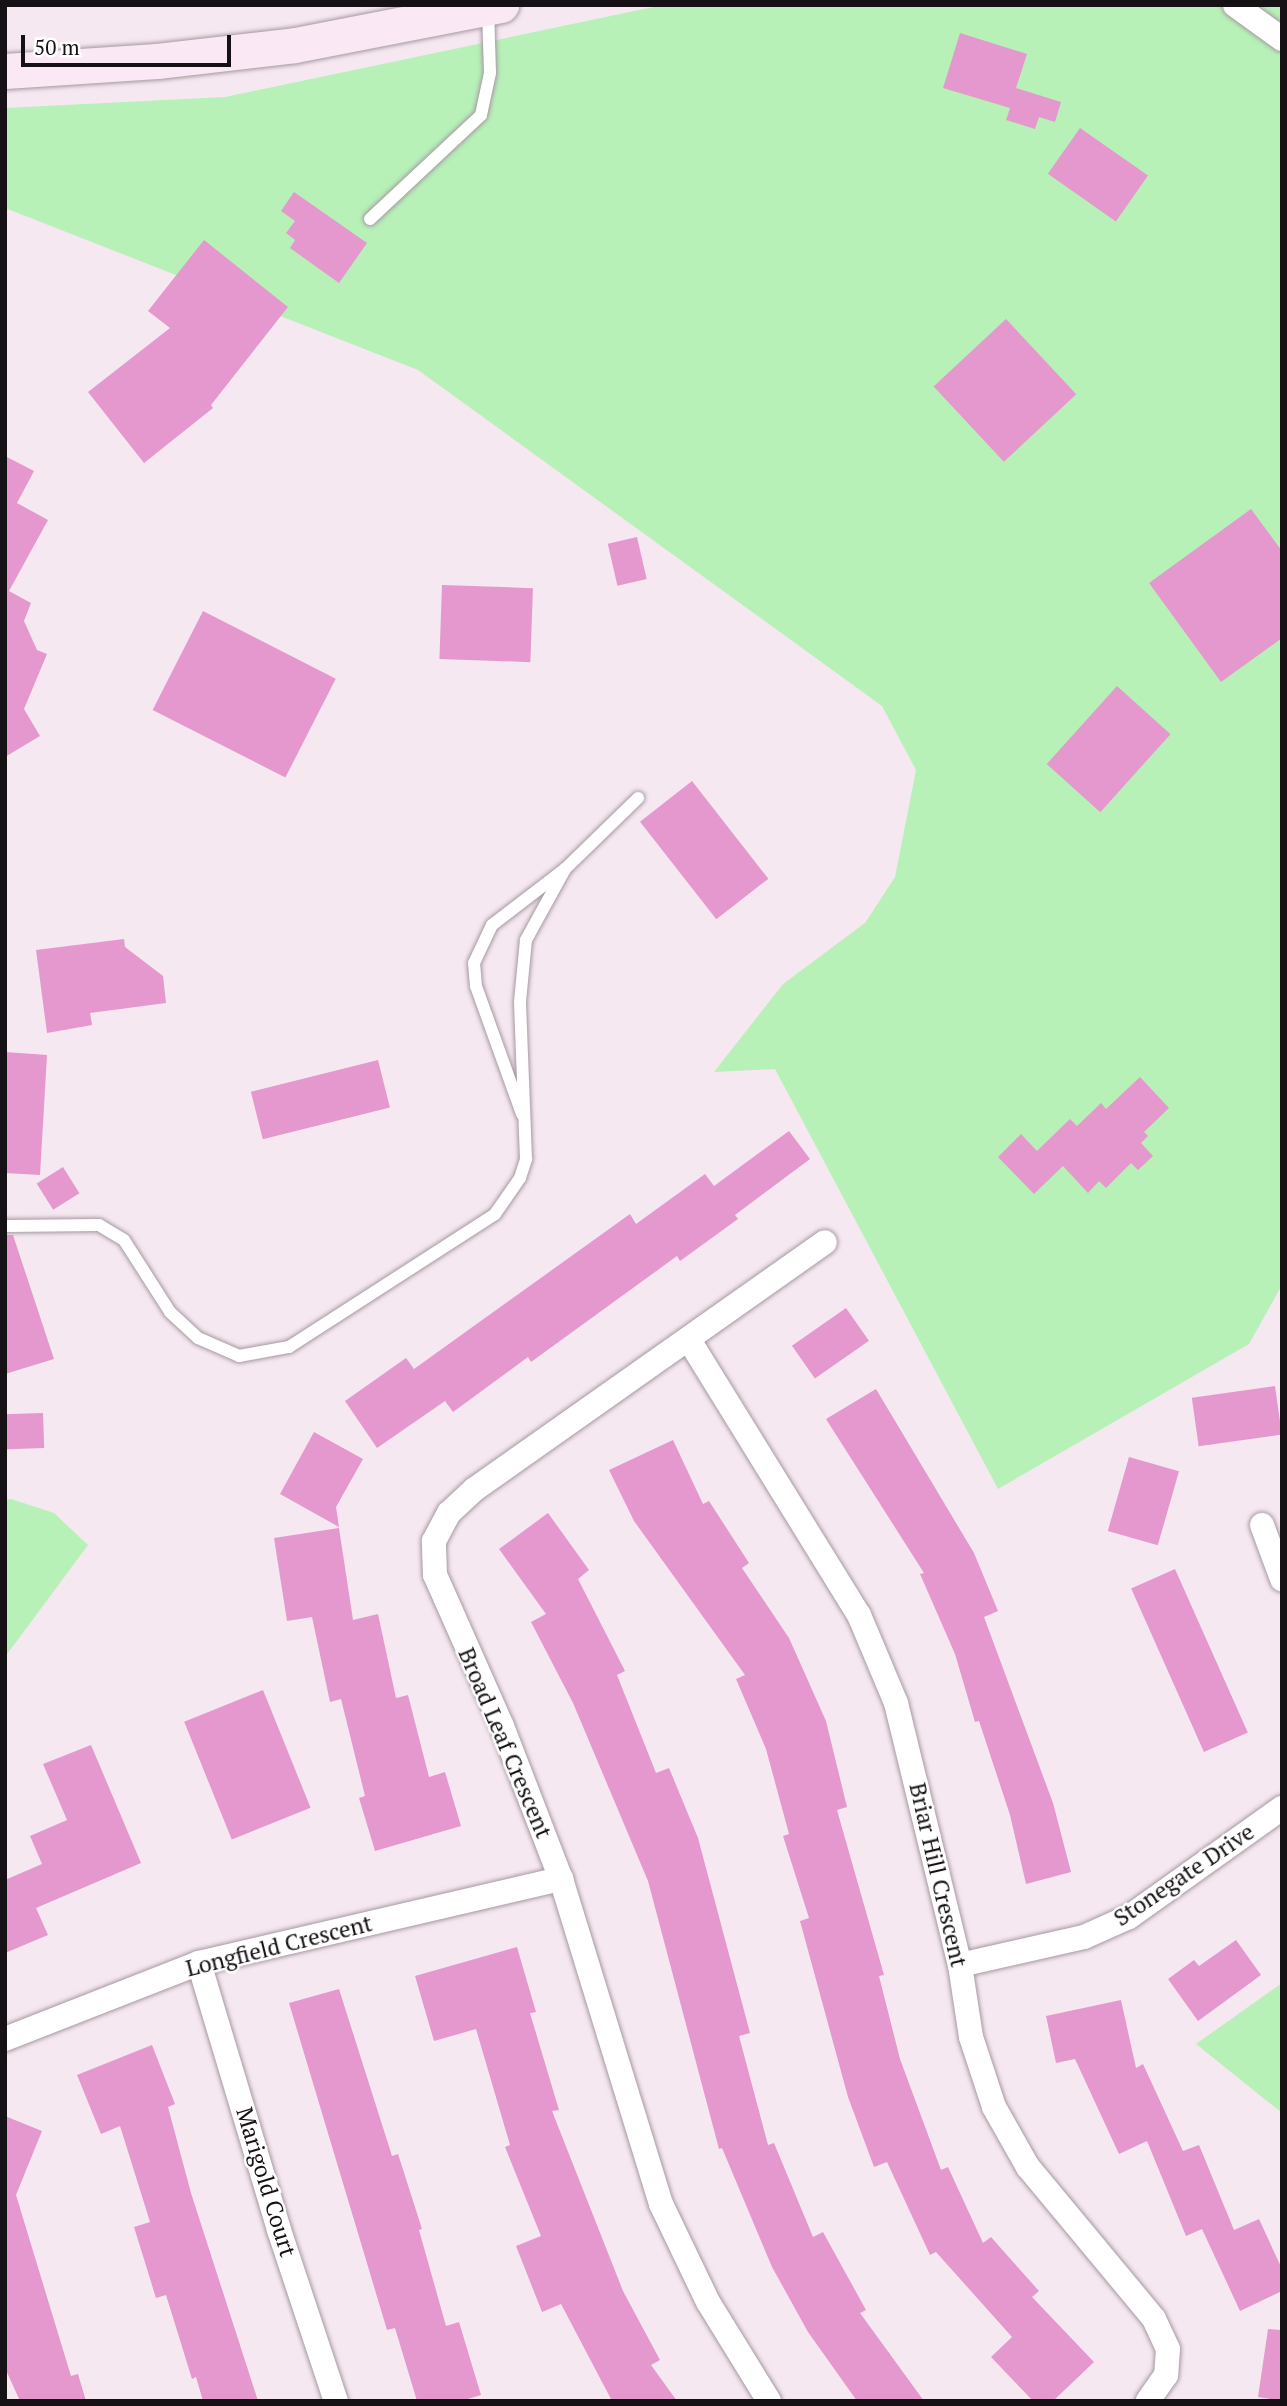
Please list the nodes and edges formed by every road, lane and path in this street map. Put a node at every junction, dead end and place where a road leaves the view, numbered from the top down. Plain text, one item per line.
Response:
1 (1236, 5) edge
2 (494, 7) edge
3 (1282, 40) edge
4 (5, 71) edge
5 (370, 219) dead end
6 (638, 798) dead end
7 (565, 869) junction
8 (524, 1121) junction
9 (5, 1226) edge
10 (825, 1242) dead end
11 (689, 1340) junction
12 (1262, 1525) dead end
13 (1282, 1579) edge
14 (1282, 1808) edge
15 (561, 1879) junction
16 (200, 1963) junction
17 (960, 1965) junction
18 (5, 2039) edge
19 (336, 2401) edge
20 (769, 2401) edge
21 (1148, 2401) edge

1 - 3 street
2 - 4 main road
2 - 5 lane
6 - 7 lane
7 - 8 lane
7 - 8 lane
8 - 9 lane
10 - 11 street, Broad Leaf Crescent
11 - 15 street, Broad Leaf Crescent
11 - 17 street, Briar Hill Crescent
12 - 13 street
14 - 17 street, Stonegate Drive
15 - 16 street, Longfield Crescent
15 - 20 street, Broad Leaf Crescent
16 - 18 street, Longfield Crescent
16 - 19 street, Marigold Court
17 - 21 street, Briar Hill Crescent

